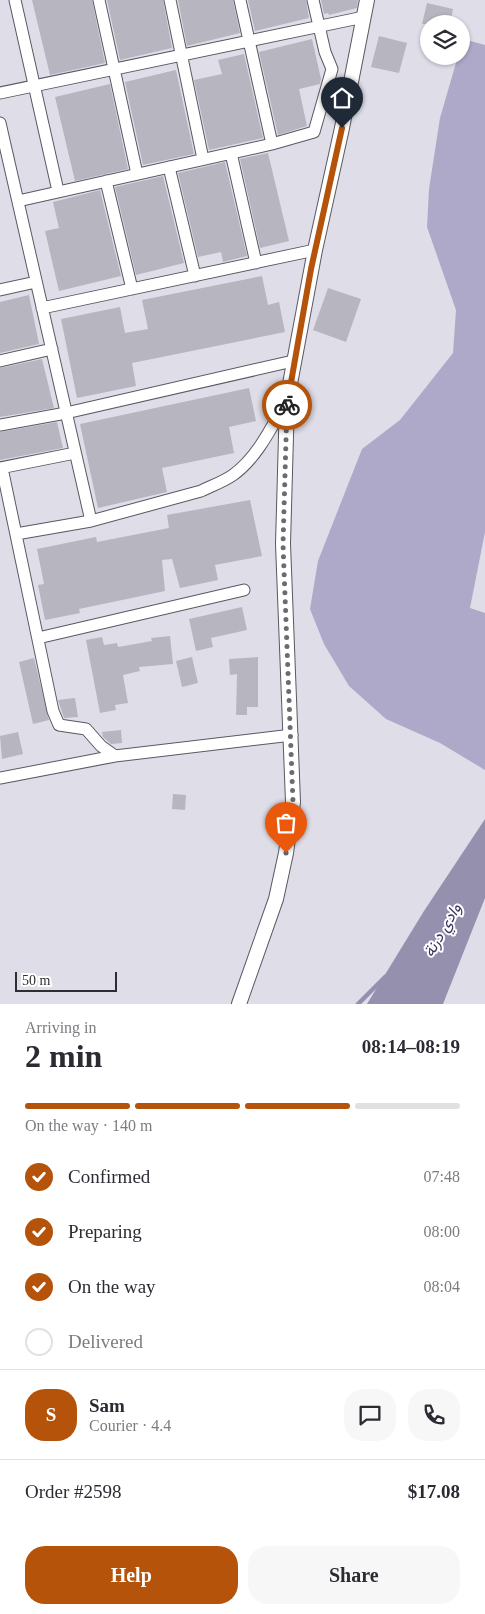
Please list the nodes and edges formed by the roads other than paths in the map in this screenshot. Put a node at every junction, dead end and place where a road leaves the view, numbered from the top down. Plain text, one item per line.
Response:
1 (16, 0) edge
2 (99, 0) edge
3 (170, 0) edge
4 (240, 0) edge
5 (313, 0) edge
6 (368, 0) edge
7 (364, 18) junction
8 (319, 27) junction
9 (249, 42) junction
10 (183, 56) junction
11 (114, 69) junction
12 (35, 86) junction
13 (0, 93) edge
14 (0, 123) edge
15 (272, 144) junction
16 (231, 153) junction
17 (203, 159) junction
18 (169, 167) junction
19 (12, 174) junction
20 (136, 174) junction
21 (0, 177) edge
22 (106, 181) junction
23 (58, 191) junction
24 (18, 201) junction
25 (315, 250) junction
26 (256, 263) junction
27 (195, 276) junction
28 (36, 282) junction
29 (132, 289) junction
30 (0, 290) edge
31 (42, 308) junction
32 (52, 350) junction
33 (0, 361) edge
34 (293, 361) junction
35 (287, 400) junction
36 (66, 414) junction
37 (0, 425) edge
38 (75, 453) junction
39 (1, 468) edge
40 (90, 521) junction
41 (16, 534) junction
42 (244, 590) dead end
43 (38, 638) junction
44 (292, 735) junction
45 (115, 756) junction
46 (0, 778) edge
47 (239, 1004) edge

1 - 12 street
2 - 11 street
3 - 10 street
4 - 9 street
5 - 8 street
6 - 7 street
7 - 8 street
7 - 25 street
8 - 9 street
8 - 15 street
9 - 10 street
9 - 15 street
10 - 11 street
10 - 17 street
11 - 12 street
11 - 20 street
12 - 13 street
12 - 23 street
14 - 19 street
15 - 16 street
16 - 17 street
16 - 26 street
17 - 18 street
18 - 20 street
18 - 27 street
19 - 21 street
19 - 24 street
20 - 22 street
22 - 23 street
22 - 29 street
23 - 24 street
24 - 28 street
25 - 26 street
25 - 34 street
26 - 27 street
27 - 29 street
28 - 30 street
28 - 31 street
29 - 31 street
31 - 32 street
32 - 33 street
32 - 36 street
34 - 35 street
34 - 36 street
35 - 40 street
35 - 44 street
36 - 37 street
36 - 38 street
38 - 39 street
38 - 40 street
39 - 41 street
40 - 41 street
41 - 43 street
42 - 43 street
43 - 45 street
44 - 45 street
44 - 47 street
45 - 46 street

